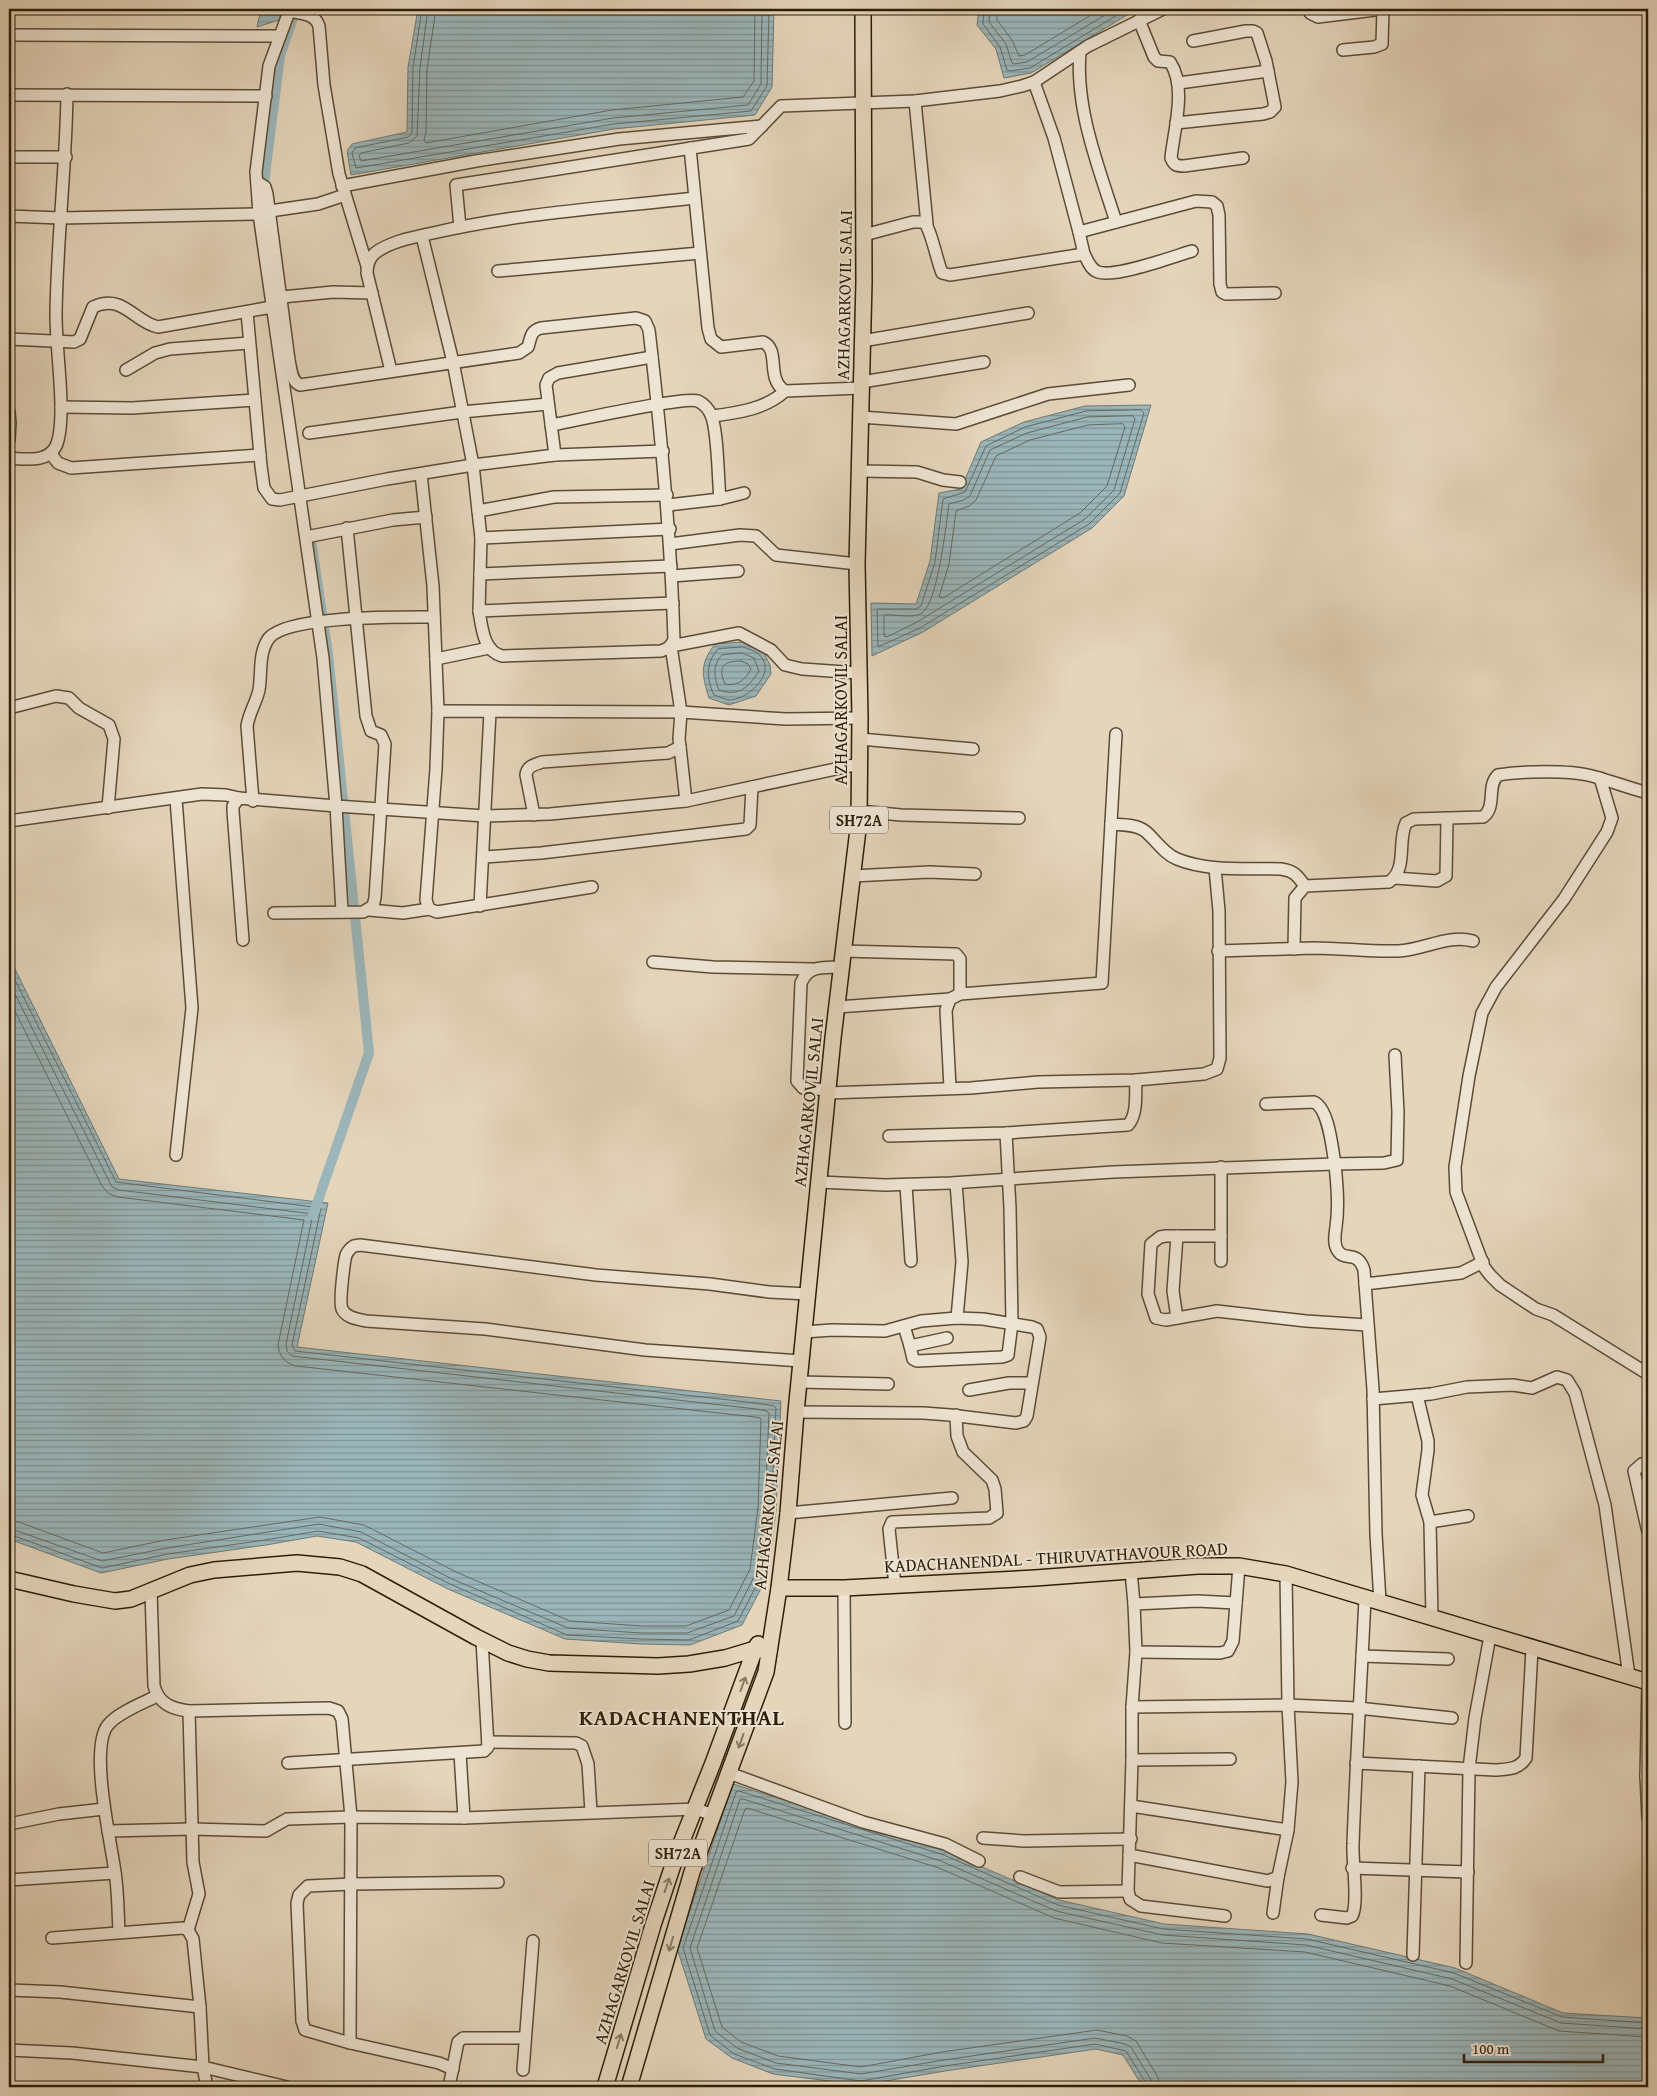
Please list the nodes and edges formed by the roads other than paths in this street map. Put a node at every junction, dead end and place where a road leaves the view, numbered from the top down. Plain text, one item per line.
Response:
1 (863, 9) edge
2 (1163, 9) edge
3 (1309, 9) edge
4 (1383, 9) edge
5 (293, 12) edge
6 (1139, 20) junction
7 (9, 35) edge
8 (280, 36) junction
9 (1193, 41) dead end
10 (1343, 50) dead end
11 (1080, 52) junction
12 (1268, 71) junction
13 (1034, 82) junction
14 (1179, 83) junction
15 (68, 94) junction
16 (9, 95) edge
17 (266, 96) junction
18 (862, 101) junction
19 (914, 101) junction
20 (1176, 123) junction
21 (762, 126) junction
22 (690, 148) junction
23 (9, 156) edge
24 (66, 157) junction
25 (1243, 158) dead end
26 (344, 190) junction
27 (694, 198) junction
28 (264, 212) junction
29 (9, 216) edge
30 (60, 218) junction
31 (1116, 222) junction
32 (927, 224) junction
33 (460, 227) junction
34 (1079, 232) junction
35 (864, 235) junction
36 (422, 236) junction
37 (700, 252) junction
38 (1192, 252) dead end
39 (1084, 254) junction
40 (367, 266) junction
41 (498, 271) dead end
42 (372, 293) junction
43 (1275, 293) dead end
44 (282, 297) junction
45 (272, 308) junction
46 (247, 312) junction
47 (1028, 313) dead end
48 (9, 340) edge
49 (57, 341) junction
50 (862, 342) junction
51 (249, 343) junction
52 (652, 357) junction
53 (453, 362) junction
54 (984, 362) dead end
55 (126, 370) dead end
56 (391, 372) junction
57 (1129, 384) dead end
58 (861, 385) junction
59 (785, 391) junction
60 (255, 400) junction
61 (548, 404) junction
62 (658, 405) junction
63 (60, 407) junction
64 (9, 412) edge
65 (462, 412) junction
66 (712, 416) junction
67 (861, 417) junction
68 (551, 425) junction
69 (309, 433) dead end
70 (9, 440) edge
71 (663, 451) junction
72 (51, 454) junction
73 (260, 455) junction
74 (554, 455) junction
75 (9, 458) edge
76 (473, 465) junction
77 (860, 472) junction
78 (421, 474) junction
79 (960, 482) dead end
80 (744, 493) dead end
81 (304, 496) junction
82 (720, 499) junction
83 (667, 500) junction
84 (478, 511) junction
85 (426, 517) junction
86 (347, 528) junction
87 (670, 529) junction
88 (310, 536) junction
89 (481, 538) junction
90 (670, 544) junction
91 (857, 564) junction
92 (671, 571) junction
93 (738, 571) dead end
94 (480, 574) junction
95 (673, 603) junction
96 (479, 611) junction
97 (434, 617) junction
98 (356, 618) junction
99 (323, 622) junction
100 (671, 646) junction
101 (490, 648) junction
102 (436, 658) junction
103 (859, 673) junction
104 (9, 708) edge
105 (438, 711) junction
106 (490, 712) junction
107 (680, 712) junction
108 (860, 718) junction
109 (1116, 734) dead end
110 (860, 739) junction
111 (680, 747) junction
112 (973, 749) dead end
113 (859, 764) junction
114 (1604, 779) junction
115 (752, 787) junction
116 (1644, 792) edge
117 (239, 798) junction
118 (176, 799) junction
119 (686, 800) junction
120 (253, 801) junction
121 (342, 807) junction
122 (108, 808) junction
123 (381, 810) junction
124 (859, 811) junction
125 (432, 814) junction
126 (534, 815) junction
127 (484, 816) junction
128 (1019, 818) dead end
129 (1447, 819) junction
130 (9, 821) edge
131 (1111, 824) junction
132 (484, 857) junction
133 (1215, 868) junction
134 (975, 874) dead end
135 (853, 876) junction
136 (1395, 878) junction
137 (1304, 886) junction
138 (592, 887) dead end
139 (480, 906) junction
140 (428, 909) junction
141 (366, 911) junction
142 (346, 912) junction
143 (274, 913) dead end
144 (243, 940) dead end
145 (1473, 941) dead end
146 (1294, 949) junction
147 (843, 951) junction
148 (1218, 951) junction
149 (653, 962) dead end
150 (842, 968) junction
151 (812, 969) junction
152 (955, 996) junction
153 (837, 1007) junction
154 (1395, 1055) dead end
155 (1136, 1080) junction
156 (950, 1088) junction
157 (828, 1091) junction
158 (1266, 1104) dead end
159 (1006, 1133) junction
160 (889, 1136) dead end
161 (176, 1155) dead end
162 (1336, 1164) junction
163 (1221, 1167) junction
164 (1008, 1179) junction
165 (819, 1182) junction
166 (956, 1183) junction
167 (906, 1185) junction
168 (1177, 1236) junction
169 (1221, 1236) junction
170 (911, 1261) dead end
171 (1221, 1261) dead end
172 (1482, 1262) junction
173 (1364, 1284) junction
174 (808, 1294) junction
175 (957, 1318) junction
176 (1177, 1318) junction
177 (1012, 1323) junction
178 (1367, 1325) junction
179 (904, 1326) junction
180 (804, 1332) junction
181 (947, 1338) dead end
182 (910, 1346) junction
183 (801, 1361) junction
184 (1648, 1374) edge
185 (799, 1382) junction
186 (1032, 1383) junction
187 (888, 1384) dead end
188 (969, 1390) dead end
189 (1418, 1395) junction
190 (1373, 1399) junction
191 (796, 1412) junction
192 (956, 1415) junction
193 (1648, 1463) edge
194 (952, 1498) dead end
195 (788, 1513) junction
196 (1468, 1516) dead end
197 (1430, 1522) junction
198 (1648, 1532) edge
199 (1239, 1566) junction
200 (1131, 1571) junction
201 (1286, 1574) junction
202 (9, 1579) edge
203 (895, 1585) junction
204 (779, 1588) junction
205 (844, 1588) junction
206 (151, 1591) junction
207 (1373, 1601) junction
208 (1236, 1603) junction
209 (1134, 1604) junction
210 (1432, 1618) junction
211 (1490, 1636) junction
212 (482, 1640) junction
213 (1532, 1648) junction
214 (762, 1650) junction
215 (1136, 1652) junction
216 (1362, 1656) junction
217 (1448, 1659) dead end
218 (1629, 1676) junction
219 (1648, 1682) edge
220 (157, 1696) junction
221 (1288, 1705) junction
222 (1132, 1707) junction
223 (1358, 1708) junction
224 (189, 1711) junction
225 (1452, 1718) dead end
226 (845, 1722) dead end
227 (488, 1742) junction
228 (460, 1753) junction
229 (1230, 1759) dead end
230 (346, 1760) junction
231 (1132, 1760) junction
232 (288, 1763) dead end
233 (1356, 1763) junction
234 (1419, 1766) junction
235 (1470, 1769) junction
236 (729, 1773) junction
237 (1647, 1776) edge
238 (1131, 1806) junction
239 (104, 1809) junction
240 (696, 1809) junction
241 (591, 1812) junction
242 (713, 1814) junction
243 (351, 1817) junction
244 (464, 1818) junction
245 (1648, 1818) edge
246 (9, 1824) edge
247 (192, 1829) junction
248 (1288, 1830) junction
249 (108, 1831) junction
250 (983, 1838) dead end
251 (1131, 1838) junction
252 (1129, 1855) junction
253 (980, 1861) dead end
254 (1352, 1868) junction
255 (1415, 1870) junction
256 (1468, 1872) junction
257 (116, 1873) junction
258 (1020, 1877) dead end
259 (1278, 1877) junction
260 (9, 1880) edge
261 (498, 1882) dead end
262 (352, 1884) junction
263 (1128, 1891) junction
264 (1273, 1913) dead end
265 (1320, 1915) dead end
266 (1225, 1916) dead end
267 (188, 1930) junction
268 (119, 1932) junction
269 (52, 1938) dead end
270 (533, 1941) dead end
271 (1412, 1955) dead end
272 (1466, 1964) dead end
273 (9, 1990) edge
274 (200, 2007) junction
275 (526, 2038) junction
276 (350, 2043) junction
277 (9, 2050) edge
278 (203, 2067) junction
279 (453, 2069) junction
280 (523, 2070) dead end
281 (207, 2087) edge
282 (287, 2087) edge
283 (449, 2087) edge
284 (605, 2087) edge
285 (630, 2087) edge

1 - 18 main road, AZHAGARKOVIL SALAI / SH72A
2 - 6 street
3 - 4 street
4 - 10 street
5 - 8 street
5 - 26 street
6 - 11 street
6 - 14 street
7 - 8 street
8 - 17 street
9 - 12 street
11 - 13 street
11 - 31 street
12 - 14 street
12 - 20 street
13 - 19 street
13 - 34 street
14 - 20 street
15 - 16 street
15 - 17 street
15 - 24 street
17 - 28 street
18 - 19 street
18 - 21 street
18 - 35 main road, AZHAGARKOVIL SALAI / SH72A
19 - 32 street
20 - 25 street
21 - 22 street
21 - 26 street
22 - 27 street
22 - 33 street
23 - 24 street
24 - 30 street
26 - 28 street
26 - 40 street
27 - 33 street
27 - 37 street
28 - 30 street
28 - 44 street
28 - 45 street
29 - 30 street
30 - 49 street
31 - 34 street
31 - 43 street
32 - 35 street
32 - 39 street
33 - 36 street
34 - 39 street
35 - 50 main road, AZHAGARKOVIL SALAI / SH72A
36 - 40 street
36 - 53 street
37 - 41 street
37 - 59 street
38 - 39 street
40 - 42 street
42 - 44 street
42 - 56 street
44 - 56 street
45 - 46 street
45 - 81 street
46 - 49 street
46 - 51 street
47 - 50 street
48 - 49 street
49 - 63 street
50 - 58 main road, AZHAGARKOVIL SALAI / SH72A
51 - 55 street
51 - 60 street
52 - 53 street
52 - 61 street
52 - 62 street
53 - 56 street
53 - 65 street
54 - 58 street
57 - 67 street
58 - 59 street
58 - 67 main road, AZHAGARKOVIL SALAI / SH72A
59 - 66 street
60 - 63 street
60 - 73 street
61 - 65 street
61 - 68 street
62 - 66 street
62 - 68 street
62 - 71 street
63 - 72 street
64 - 70 street
65 - 69 street
65 - 76 street
66 - 82 street
67 - 77 main road, AZHAGARKOVIL SALAI / SH72A
68 - 74 street
71 - 74 street
71 - 83 street
72 - 73 street
72 - 75 street
73 - 81 street
74 - 76 street
76 - 78 street
76 - 84 street
77 - 79 street
77 - 91 main road, AZHAGARKOVIL SALAI / SH72A
78 - 81 street
78 - 85 street
80 - 82 street
81 - 88 street
82 - 83 street
83 - 84 street
83 - 87 street
84 - 89 street
85 - 86 street
85 - 97 street
86 - 88 street
86 - 98 street
87 - 89 street
87 - 90 street
88 - 99 street
89 - 94 street
90 - 91 street
90 - 92 street
91 - 103 main road, AZHAGARKOVIL SALAI / SH72A
92 - 93 street
92 - 94 street
92 - 95 street
94 - 96 street
95 - 96 street
95 - 100 street
96 - 101 street
97 - 98 street
97 - 102 street
98 - 99 street
98 - 123 street
99 - 120 street
99 - 121 street
100 - 101 street
100 - 103 street
100 - 107 street
101 - 102 street
102 - 105 street
103 - 108 main road, AZHAGARKOVIL SALAI / SH72A
104 - 122 street
105 - 106 street
105 - 125 street
106 - 107 street
106 - 127 street
107 - 108 street
107 - 111 street
108 - 110 main road, AZHAGARKOVIL SALAI / SH72A
109 - 131 street
110 - 112 street
110 - 113 main road, AZHAGARKOVIL SALAI / SH72A
111 - 119 street
111 - 126 street
113 - 115 street
113 - 124 main road, AZHAGARKOVIL SALAI / SH72A
114 - 116 street
114 - 129 street
114 - 172 street
115 - 119 street
115 - 132 street
117 - 118 street
117 - 120 street
117 - 144 street
118 - 122 street
118 - 161 street
119 - 126 street
120 - 121 street
121 - 123 street
121 - 142 street
122 - 130 street
123 - 125 street
123 - 141 street
124 - 128 street
124 - 135 main road, AZHAGARKOVIL SALAI / SH72A
125 - 127 street
125 - 140 street
126 - 127 street
127 - 132 street
129 - 136 street
129 - 136 street
131 - 133 street
131 - 152 street
132 - 139 street
133 - 137 street
133 - 148 street
134 - 135 street
135 - 147 main road, AZHAGARKOVIL SALAI / SH72A
136 - 137 street
137 - 146 street
138 - 139 street
139 - 140 street
140 - 141 street
141 - 142 street
142 - 143 street
145 - 146 street
146 - 148 street
147 - 150 main road, AZHAGARKOVIL SALAI / SH72A
147 - 152 street
148 - 155 street
149 - 151 street
150 - 151 street
150 - 153 main road, AZHAGARKOVIL SALAI / SH72A
151 - 157 street
152 - 153 street
152 - 156 street
153 - 157 main road, AZHAGARKOVIL SALAI / SH72A
154 - 162 street
155 - 156 street
155 - 159 street
156 - 157 street
157 - 165 main road, AZHAGARKOVIL SALAI / SH72A
158 - 162 street
159 - 160 street
159 - 164 street
162 - 163 street
162 - 173 street
163 - 164 street
163 - 169 street
164 - 166 street
164 - 177 street
165 - 167 street
165 - 174 main road, AZHAGARKOVIL SALAI / SH72A
166 - 167 street
166 - 175 street
167 - 170 street
168 - 169 street
168 - 176 street
168 - 176 street
169 - 171 street
172 - 173 street
172 - 184 street
173 - 178 street
174 - 180 main road, AZHAGARKOVIL SALAI / SH72A
174 - 183 street
175 - 177 street
175 - 179 street
176 - 178 street
177 - 182 street
177 - 186 street
178 - 190 street
179 - 180 street
179 - 182 street
180 - 183 main road, AZHAGARKOVIL SALAI / SH72A
181 - 182 street
183 - 185 main road, AZHAGARKOVIL SALAI / SH72A
185 - 187 street
185 - 191 main road, AZHAGARKOVIL SALAI / SH72A
186 - 188 street
186 - 192 street
189 - 190 street
189 - 197 street
189 - 218 street
190 - 207 street
191 - 192 street
191 - 195 main road, AZHAGARKOVIL SALAI / SH72A
192 - 203 street
193 - 198 street
194 - 195 street
195 - 204 main road, AZHAGARKOVIL SALAI / SH72A
196 - 197 street
197 - 210 street
199 - 200 main road, KADACHANENDAL - THIRUVATHAVOUR ROAD
199 - 201 main road, KADACHANENDAL - THIRUVATHAVOUR ROAD
199 - 208 street
200 - 203 main road, KADACHANENDAL - THIRUVATHAVOUR ROAD
200 - 209 street
201 - 207 main road, KADACHANENDAL - THIRUVATHAVOUR ROAD
201 - 221 street
202 - 206 main road
203 - 205 main road, KADACHANENDAL - THIRUVATHAVOUR ROAD
204 - 205 main road, KADACHANENDAL - THIRUVATHAVOUR ROAD
204 - 214 main road, AZHAGARKOVIL SALAI / SH72A
205 - 226 street
206 - 212 main road
206 - 220 street
207 - 210 main road, KADACHANENDAL - THIRUVATHAVOUR ROAD
207 - 216 street
208 - 209 street
208 - 215 street
209 - 215 street
210 - 211 main road, KADACHANENDAL - THIRUVATHAVOUR ROAD
211 - 213 main road, KADACHANENDAL - THIRUVATHAVOUR ROAD
211 - 235 street
212 - 214 main road
212 - 227 street
213 - 218 main road, KADACHANENDAL - THIRUVATHAVOUR ROAD
213 - 235 street
214 -> 236 main road, AZHAGARKOVIL SALAI / SH72A
240 -> 214 main road, AZHAGARKOVIL SALAI / SH72A
215 - 222 street
216 - 217 street
216 - 223 street
218 - 219 main road, KADACHANENDAL - THIRUVATHAVOUR ROAD
219 - 237 street
220 - 224 street
220 - 239 street
221 - 222 street
221 - 223 street
221 - 248 street
222 - 231 street
223 - 225 street
223 - 233 street
224 - 230 street
224 - 247 street
227 - 228 street
227 - 241 street
228 - 230 street
228 - 244 street
229 - 231 street
230 - 232 street
230 - 243 street
231 - 238 street
233 - 234 street
233 - 254 street
234 - 235 street
234 - 255 street
235 - 256 street
236 - 242 main road, AZHAGARKOVIL SALAI / SH72A
236 - 253 street
237 - 245 street
238 - 248 street
238 - 251 street
239 - 246 street
239 - 249 street
240 - 241 street
240 - 242 street
284 -> 240 main road, AZHAGARKOVIL SALAI / SH72A
241 - 244 street
242 -> 285 main road, AZHAGARKOVIL SALAI / SH72A
243 - 244 street
243 - 247 street
243 - 262 street
247 - 249 street
247 - 267 street
248 - 259 street
249 - 257 street
250 - 251 street
251 - 252 street
252 - 259 street
252 - 263 street
254 - 255 street
254 - 265 street
255 - 256 street
255 - 271 street
256 - 272 street
257 - 260 street
257 - 268 street
258 - 263 street
259 - 264 street
261 - 262 street
262 - 276 street
262 - 276 street
263 - 266 street
267 - 268 street
267 - 274 street
268 - 269 street
270 - 275 street
273 - 274 street
274 - 278 street
275 - 279 street
275 - 280 street
276 - 279 street
277 - 278 street
278 - 281 street
278 - 282 street
279 - 283 street

